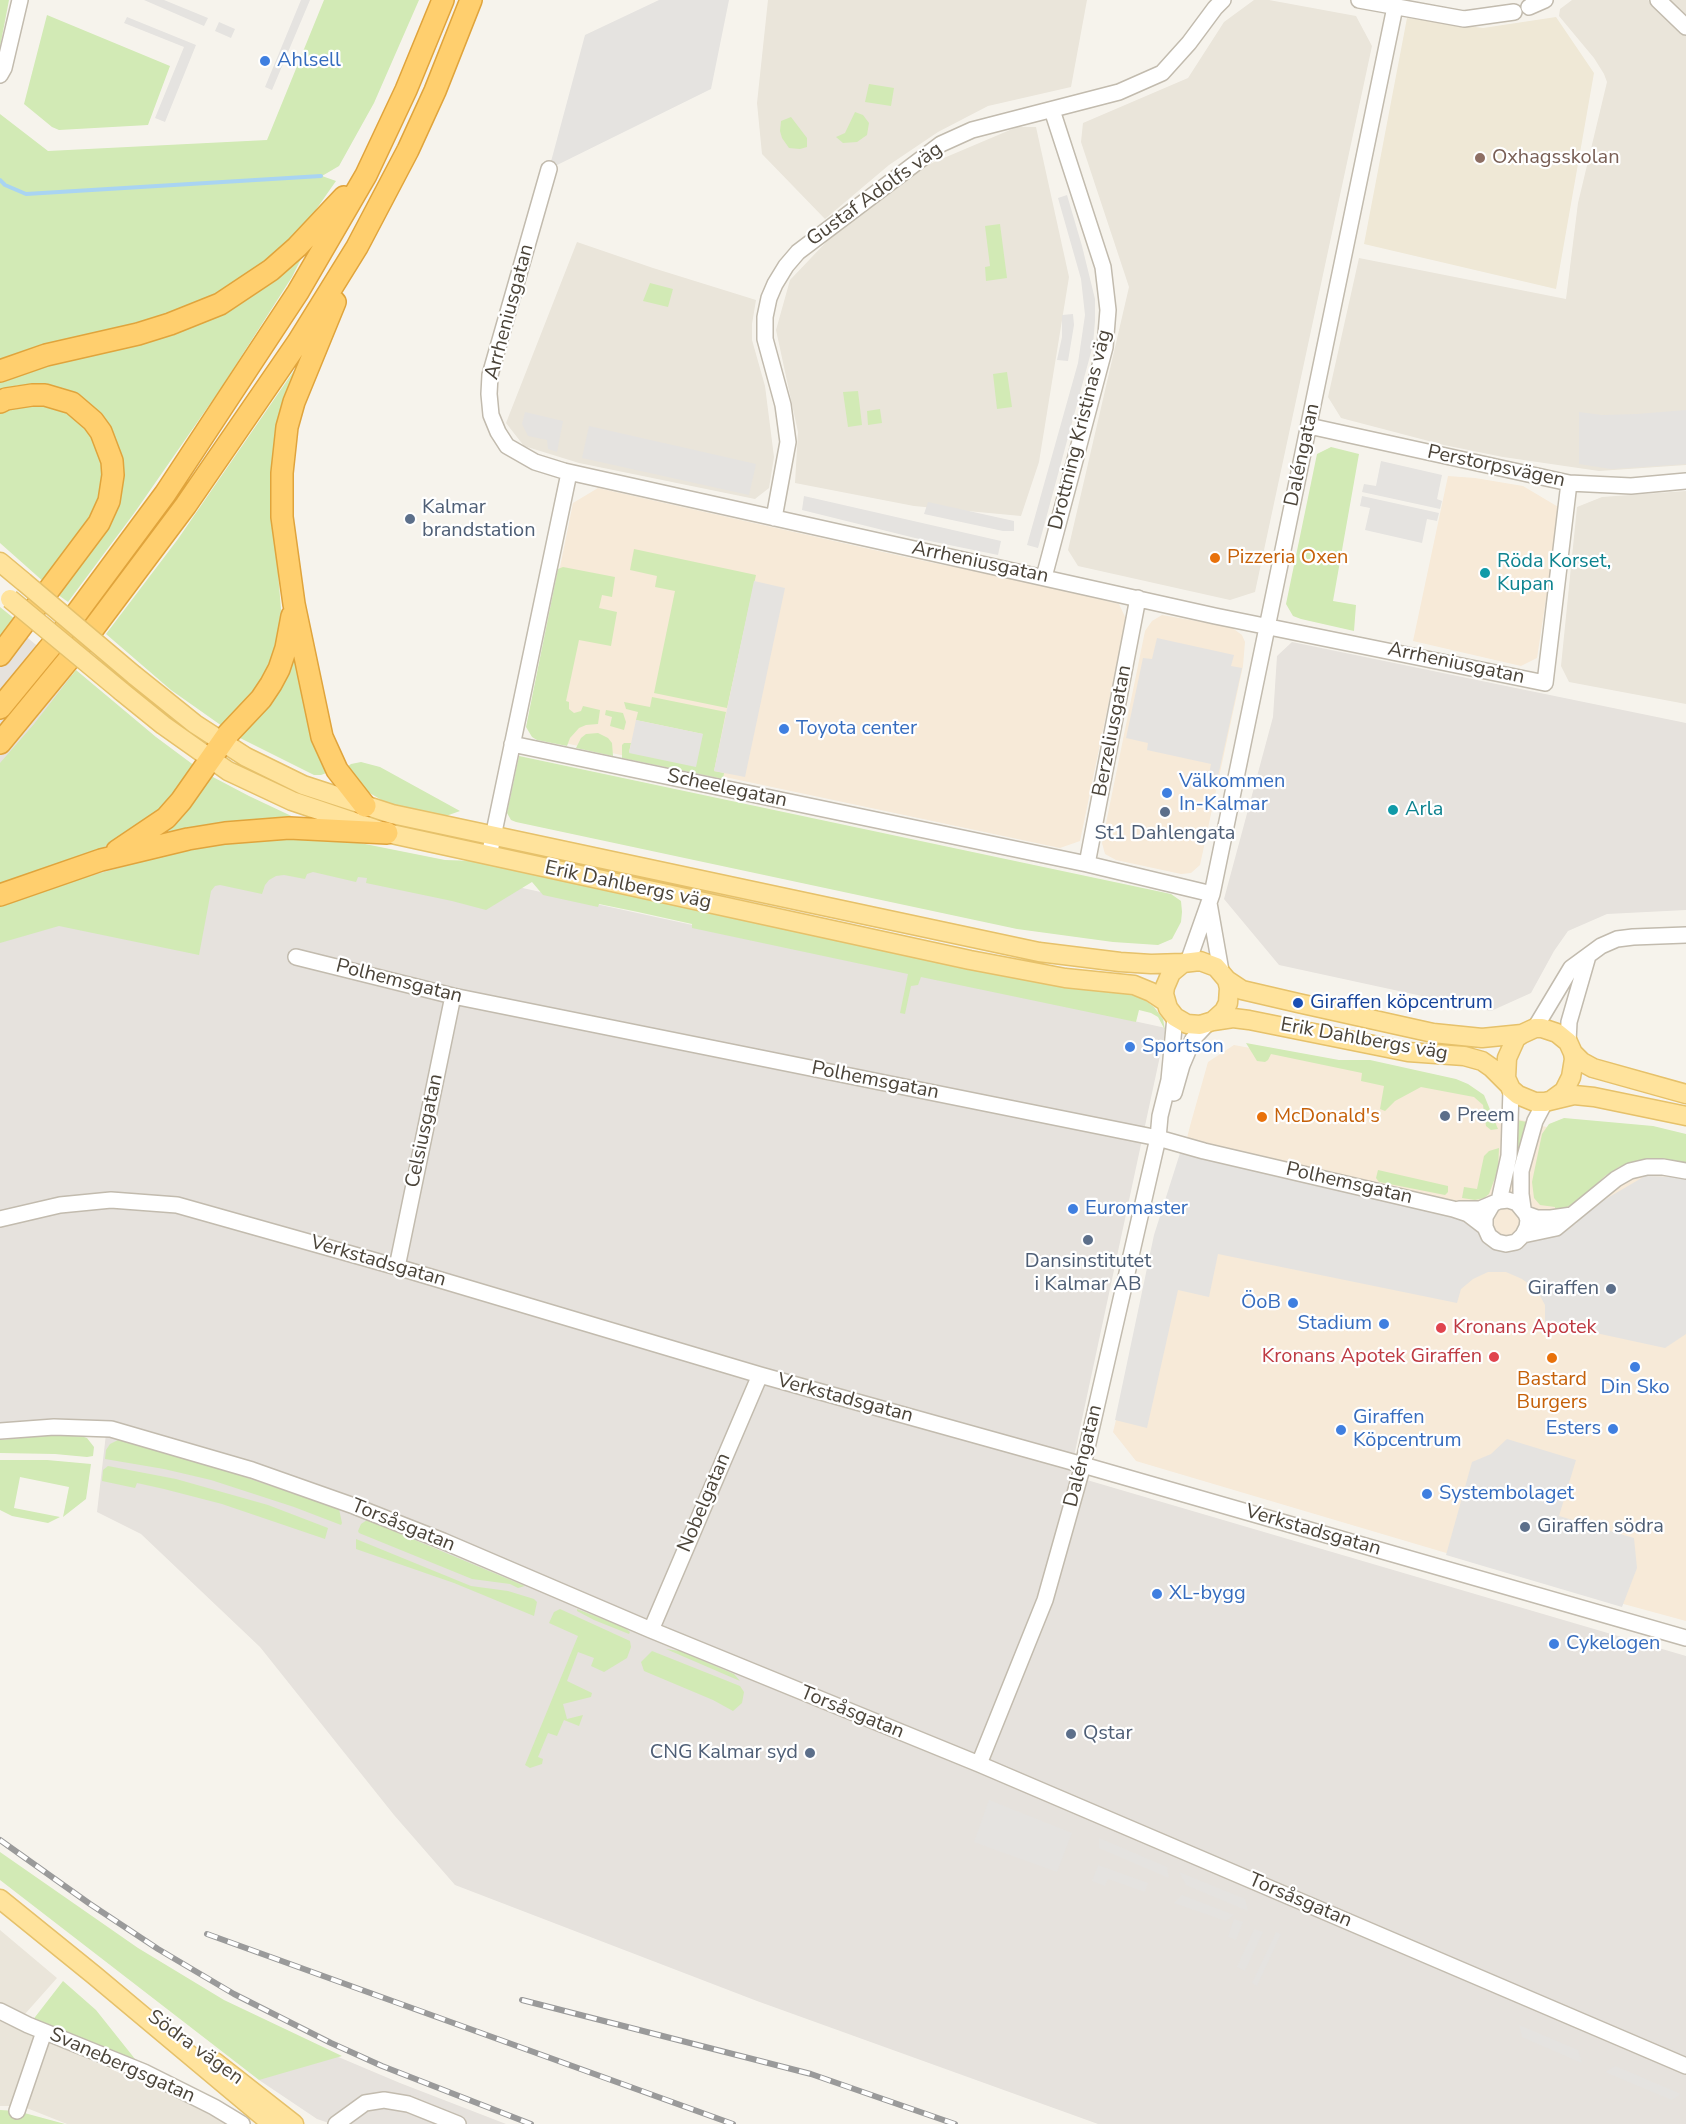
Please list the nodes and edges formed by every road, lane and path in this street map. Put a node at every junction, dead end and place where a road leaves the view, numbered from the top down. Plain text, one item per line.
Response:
1 (20, 0) edge
2 (443, 0) edge
3 (471, 0) edge
4 (1223, 0) edge
5 (1359, 0) edge
6 (1545, 0) edge
7 (1658, 0) edge
8 (1395, 7) junction
9 (1529, 7) dead end
10 (1514, 12) dead end
11 (1686, 27) edge
12 (0, 75) edge
13 (1052, 110) junction
14 (549, 169) dead end
15 (366, 175) junction
16 (357, 247) junction
17 (0, 371) edge
18 (0, 402) edge
19 (1308, 426) junction
20 (569, 473) junction
21 (1686, 481) edge
22 (1569, 483) junction
23 (774, 518) junction
24 (0, 562) edge
25 (1044, 577) junction
26 (0, 591) edge
27 (1138, 598) junction
28 (294, 604) junction
29 (1268, 626) junction
30 (0, 654) edge
31 (0, 708) edge
32 (0, 743) edge
33 (512, 744) junction
34 (216, 751) junction
35 (365, 806) junction
36 (387, 833) junction
37 (493, 836) junction
38 (489, 856) junction
39 (101, 860) junction
40 (1087, 864) junction
41 (0, 895) edge
42 (1211, 898) junction
43 (1686, 935) edge
44 (1588, 956) junction
45 (296, 957) dead end
46 (1185, 962) junction
47 (1224, 975) junction
48 (453, 996) junction
49 (1170, 1010) junction
50 (1210, 1023) junction
51 (1528, 1031) junction
52 (1570, 1048) junction
53 (1509, 1086) junction
54 (1686, 1094) edge
55 (1549, 1100) junction
56 (1686, 1116) edge
57 (1158, 1138) junction
58 (1686, 1171) edge
59 (1496, 1203) junction
60 (1453, 1209) junction
61 (1525, 1211) junction
62 (1572, 1215) junction
63 (0, 1219) edge
64 (1485, 1227) junction
65 (1523, 1235) junction
66 (397, 1267) junction
67 (760, 1375) junction
68 (0, 1431) edge
69 (1083, 1465) junction
70 (651, 1630) junction
71 (1686, 1638) edge
72 (979, 1764) junction
73 (0, 1899) edge
74 (94, 1975) junction
75 (0, 2011) edge
76 (44, 2032) junction
77 (1686, 2066) edge
78 (17, 2111) dead end
79 (242, 2124) edge
80 (272, 2124) edge
81 (294, 2124) edge
82 (336, 2124) edge
83 (458, 2124) edge

1 - 12 street
2 - 15 highway
3 - 16 highway
4 - 13 street, Gustaf Adolfs väg
5 - 8 street
6 - 9 street
7 - 11 street
8 - 10 street
8 - 19 street, Daléngatan
13 - 23 street, Gustaf Adolfs väg
13 - 25 street, Drottning Kristinas väg
14 - 20 street, Arrheniusgatan
15 - 17 highway
15 - 31 highway
16 - 28 highway
16 - 32 highway
18 - 30 highway
19 - 22 street, Perstorpsvägen
19 - 29 street, Daléngatan
20 - 23 street, Arrheniusgatan
20 - 33 street
21 - 22 street, Perstorpsvägen
22 - 29 street, Arrheniusgatan
23 - 25 street, Arrheniusgatan
24 - 34 main road, Erik Dahlbergs väg, bridge
25 - 27 street, Arrheniusgatan
26 - 34 main road, Erik Dahlbergs väg, bridge
27 - 29 street, Arrheniusgatan
27 - 40 street, Berzeliusgatan
28 - 34 highway
28 - 35 highway
29 - 42 street, Daléngatan
33 - 37 street
33 - 40 street, Scheelegatan
34 - 35 main road, Erik Dahlbergs väg
34 - 36 main road, Erik Dahlbergs väg
34 - 39 highway
35 - 37 main road, Erik Dahlbergs väg
36 - 38 main road, Erik Dahlbergs väg
36 - 39 highway
37 - 38 street
37 - 46 main road, Erik Dahlbergs väg
38 - 49 main road, Erik Dahlbergs väg
39 - 41 highway
40 - 42 street, Scheelegatan
42 - 46 street, Daléngatan
42 - 47 street, Daléngatan
43 - 44 street
44 - 51 street
44 - 52 street
45 - 48 street, Polhemsgatan
46 - 47 main road, Erik Dahlbergs väg
46 - 49 main road
47 - 50 main road
47 - 51 main road, Erik Dahlbergs väg
48 - 57 street, Polhemsgatan
48 - 66 street, Celsiusgatan
49 - 50 main road, Erik Dahlbergs väg
49 - 57 street, Daléngatan
50 - 53 main road, Erik Dahlbergs väg
50 - 57 street, Daléngatan
51 - 52 main road, Erik Dahlbergs väg
51 - 53 main road
52 - 54 main road, Erik Dahlbergs väg
52 - 55 main road
53 - 55 main road, Erik Dahlbergs väg
53 - 59 street
55 - 56 main road, Erik Dahlbergs väg
55 - 61 street
57 - 60 street, Polhemsgatan
57 - 69 street, Daléngatan
58 - 62 street
59 - 60 street, Polhemsgatan
59 - 61 street
59 - 64 street
60 - 64 street, Polhemsgatan
61 - 62 street
61 - 65 street
62 - 65 street
63 - 66 street, Verkstadsgatan
64 - 65 street
66 - 67 street, Verkstadsgatan
67 - 69 street, Verkstadsgatan
67 - 70 street, Nobelgatan
68 - 70 street, Torsåsgatan
69 - 71 street, Verkstadsgatan
69 - 72 street, Daléngatan
70 - 72 street, Torsåsgatan
72 - 77 street, Torsåsgatan
73 - 74 main road, Södra vägen
74 - 80 main road, Södra vägen
74 - 81 main road, Södra vägen
75 - 76 street, Svanebergsgatan
76 - 78 street
76 - 79 street, Svanebergsgatan
82 - 83 street

